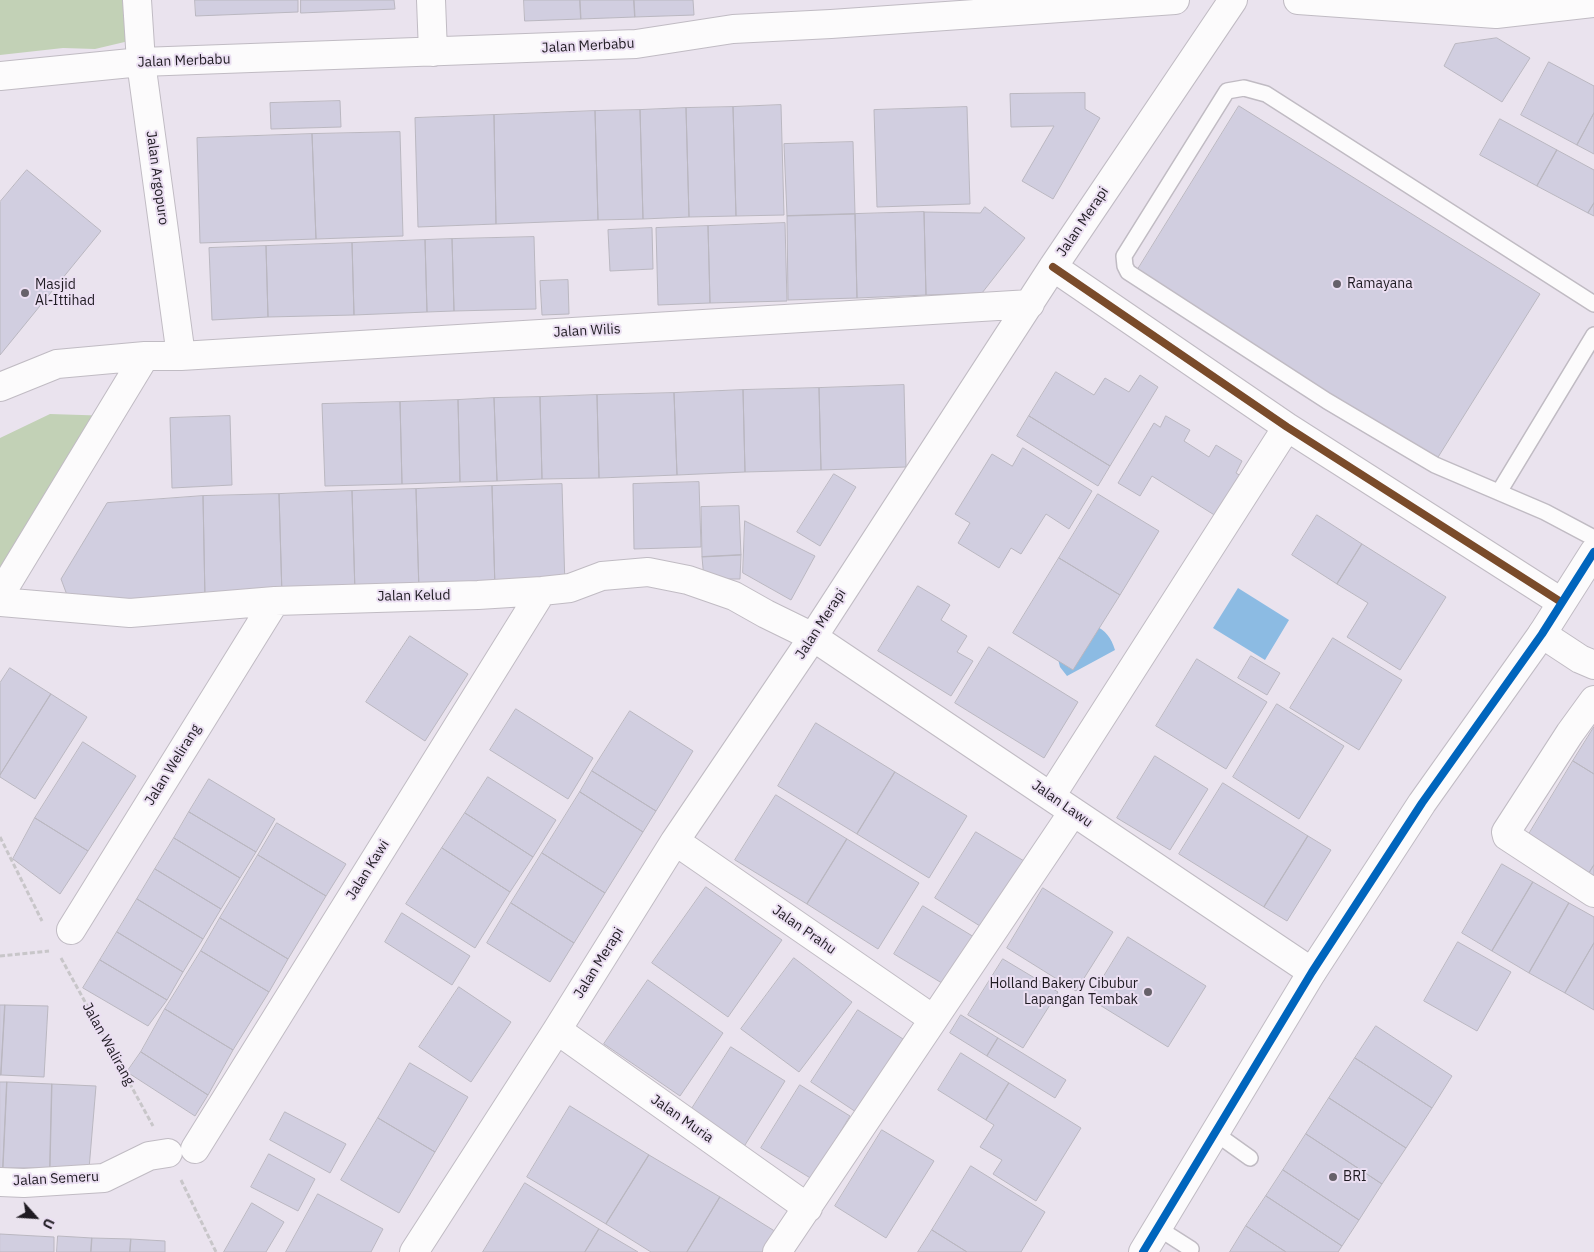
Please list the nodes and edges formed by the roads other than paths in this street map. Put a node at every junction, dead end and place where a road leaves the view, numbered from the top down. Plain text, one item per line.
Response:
1 (137, 0) edge
2 (431, 0) edge
3 (1175, 0) edge
4 (1233, 0) edge
5 (1298, 0) edge
6 (1594, 3) edge
7 (1495, 7) edge
8 (433, 52) junction
9 (141, 62) junction
10 (0, 76) edge
11 (1054, 267) junction
12 (1030, 304) junction
13 (1594, 304) edge
14 (1594, 335) edge
15 (145, 356) junction
16 (181, 356) junction
17 (0, 387) edge
18 (1287, 427) junction
19 (1499, 492) junction
20 (1594, 538) edge
21 (1594, 552) edge
22 (542, 591) junction
23 (0, 595) edge
24 (275, 601) junction
25 (0, 602) edge
26 (1561, 602) junction
27 (1542, 634) junction
28 (813, 637) junction
29 (1594, 665) edge
30 (1594, 700) edge
31 (1051, 796) junction
32 (1073, 812) junction
33 (675, 841) junction
34 (1594, 893) edge
35 (64, 940) road end
36 (1312, 972) junction
37 (934, 1019) junction
38 (557, 1030) junction
39 (1215, 1133) junction
40 (194, 1149) dead end
41 (168, 1152) road end
42 (1250, 1158) dead end
43 (0, 1182) edge
44 (808, 1208) junction
45 (1158, 1228) junction
46 (426, 1248) edge
47 (1191, 1249) dead end
48 (777, 1252) edge
49 (1143, 1252) edge

1 - 9 street, Jalan Argopuro
2 - 8 street
3 - 8 street, Jalan Merbabu
4 - 11 street, Jalan Merapi
5 - 7 street
6 - 7 street
8 - 9 street, Jalan Merbabu
9 - 10 street, Jalan Merbabu
9 - 16 street, Jalan Argopuro
11 - 12 street, Jalan Merapi
11 - 18 street
12 - 16 street, Jalan Wilis
12 - 28 street, Jalan Merapi
13 - 19 lane
14 - 19 lane
15 - 16 street, Jalan Wilis
15 - 17 street, Jalan Wilis
15 - 23 street
18 - 26 street
18 - 31 street
19 - 20 lane
21 - 26 street
22 - 24 street, Jalan Kelud
22 - 28 street, Jalan Kelud
22 - 40 street, Jalan Kawi
24 - 25 street, Jalan Kelud
24 - 35 street, Jalan Welirang
26 - 27 street
27 - 29 street
27 - 36 street
28 - 31 street, Jalan Lawu
28 - 33 street, Jalan Merapi
30 - 34 street
31 - 32 street, Jalan Lawu
32 - 36 street, Jalan Lawu
32 - 37 street
33 - 37 street, Jalan Prahu
33 - 38 street, Jalan Merapi
36 - 39 street
37 - 44 street
38 - 44 street, Jalan Muria
38 - 46 street, Jalan Merapi
39 - 42 lane
39 - 45 street
41 - 43 street, Jalan Semeru
44 - 48 street
45 - 47 lane
45 - 49 street

